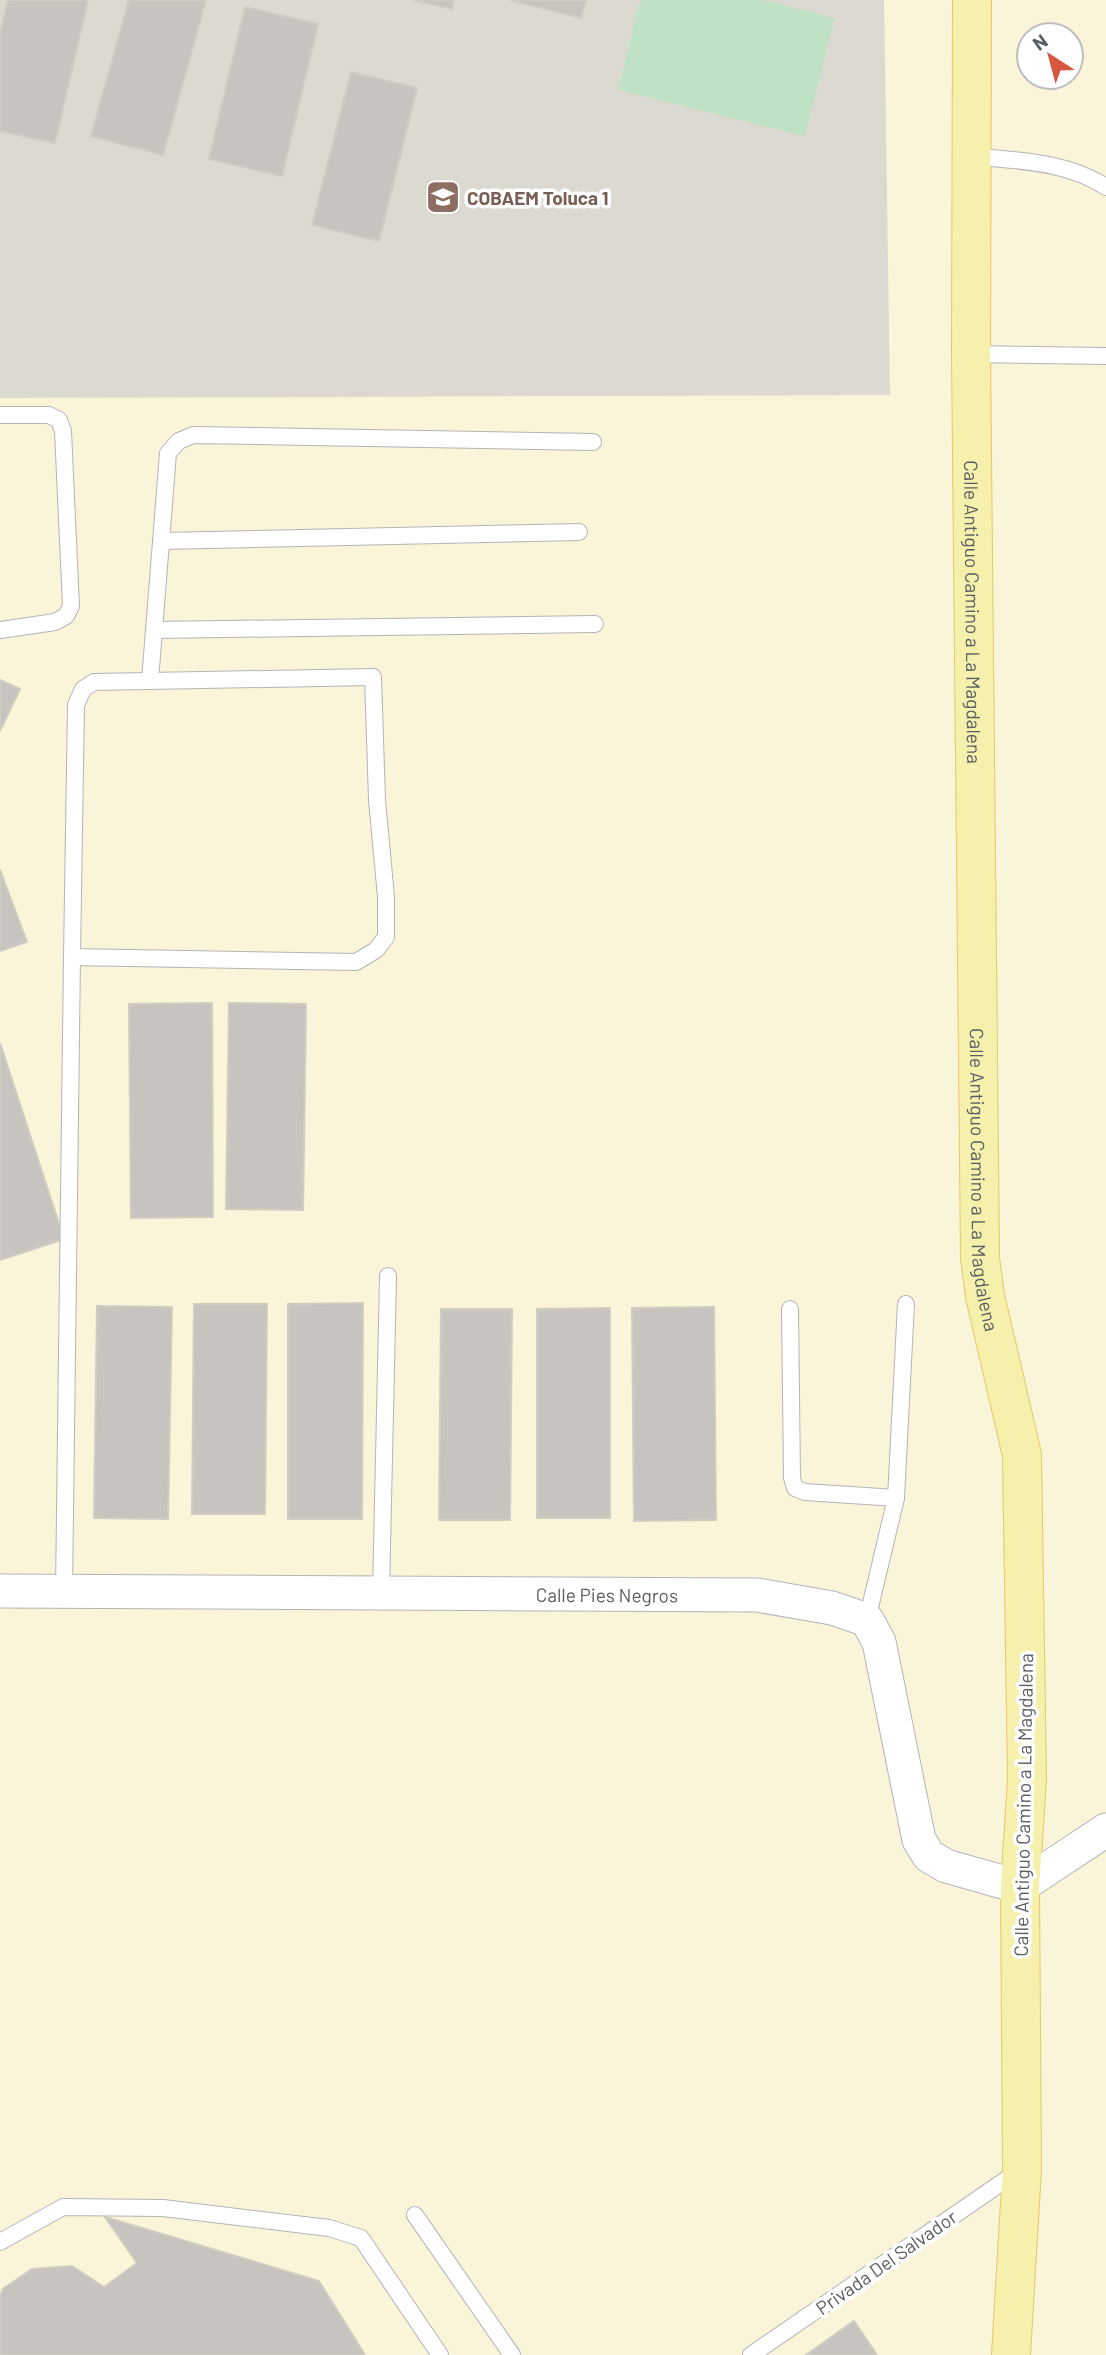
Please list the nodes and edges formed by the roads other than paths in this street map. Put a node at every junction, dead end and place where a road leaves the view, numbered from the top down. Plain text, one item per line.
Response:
1 (972, 0) edge
2 (972, 156) junction
3 (1106, 187) edge
4 (971, 354) junction
5 (1106, 356) edge
6 (0, 415) edge
7 (593, 442) dead end
8 (579, 532) dead end
9 (162, 541) junction
10 (595, 624) dead end
11 (0, 630) edge
12 (154, 630) junction
13 (150, 681) junction
14 (72, 957) junction
15 (388, 1276) dead end
16 (906, 1304) dead end
17 (790, 1309) dead end
18 (896, 1498) junction
19 (0, 1591) edge
20 (64, 1592) junction
21 (381, 1593) junction
22 (867, 1620) junction
23 (1106, 1830) edge
24 (1020, 1887) junction
25 (1022, 2169) junction
26 (415, 2215) dead end
27 (0, 2242) edge
28 (440, 2355) edge
29 (512, 2355) edge
30 (751, 2355) edge
31 (1011, 2355) edge

1 - 2 main road, Calle Antiguo Camino a La Magdalena
2 - 3 lane
2 - 4 main road, Calle Antiguo Camino a La Magdalena
4 - 5 lane
4 - 24 main road, Calle Antiguo Camino a La Magdalena
6 - 11 lane
7 - 9 lane
8 - 9 lane
9 - 12 lane
10 - 12 lane
12 - 13 lane
13 - 14 lane
13 - 14 lane
14 - 20 lane
15 - 21 lane
16 - 18 lane
17 - 18 lane
18 - 22 lane
19 - 20 street, Calle Pies Negros
20 - 21 street, Calle Pies Negros
21 - 22 street, Calle Pies Negros
22 - 24 street
23 - 24 street
24 - 25 main road, Calle Antiguo Camino a La Magdalena
25 - 30 lane, Privada Del Salvador
25 - 31 main road, Calle Antiguo Camino a La Magdalena
26 - 29 lane
27 - 28 lane

